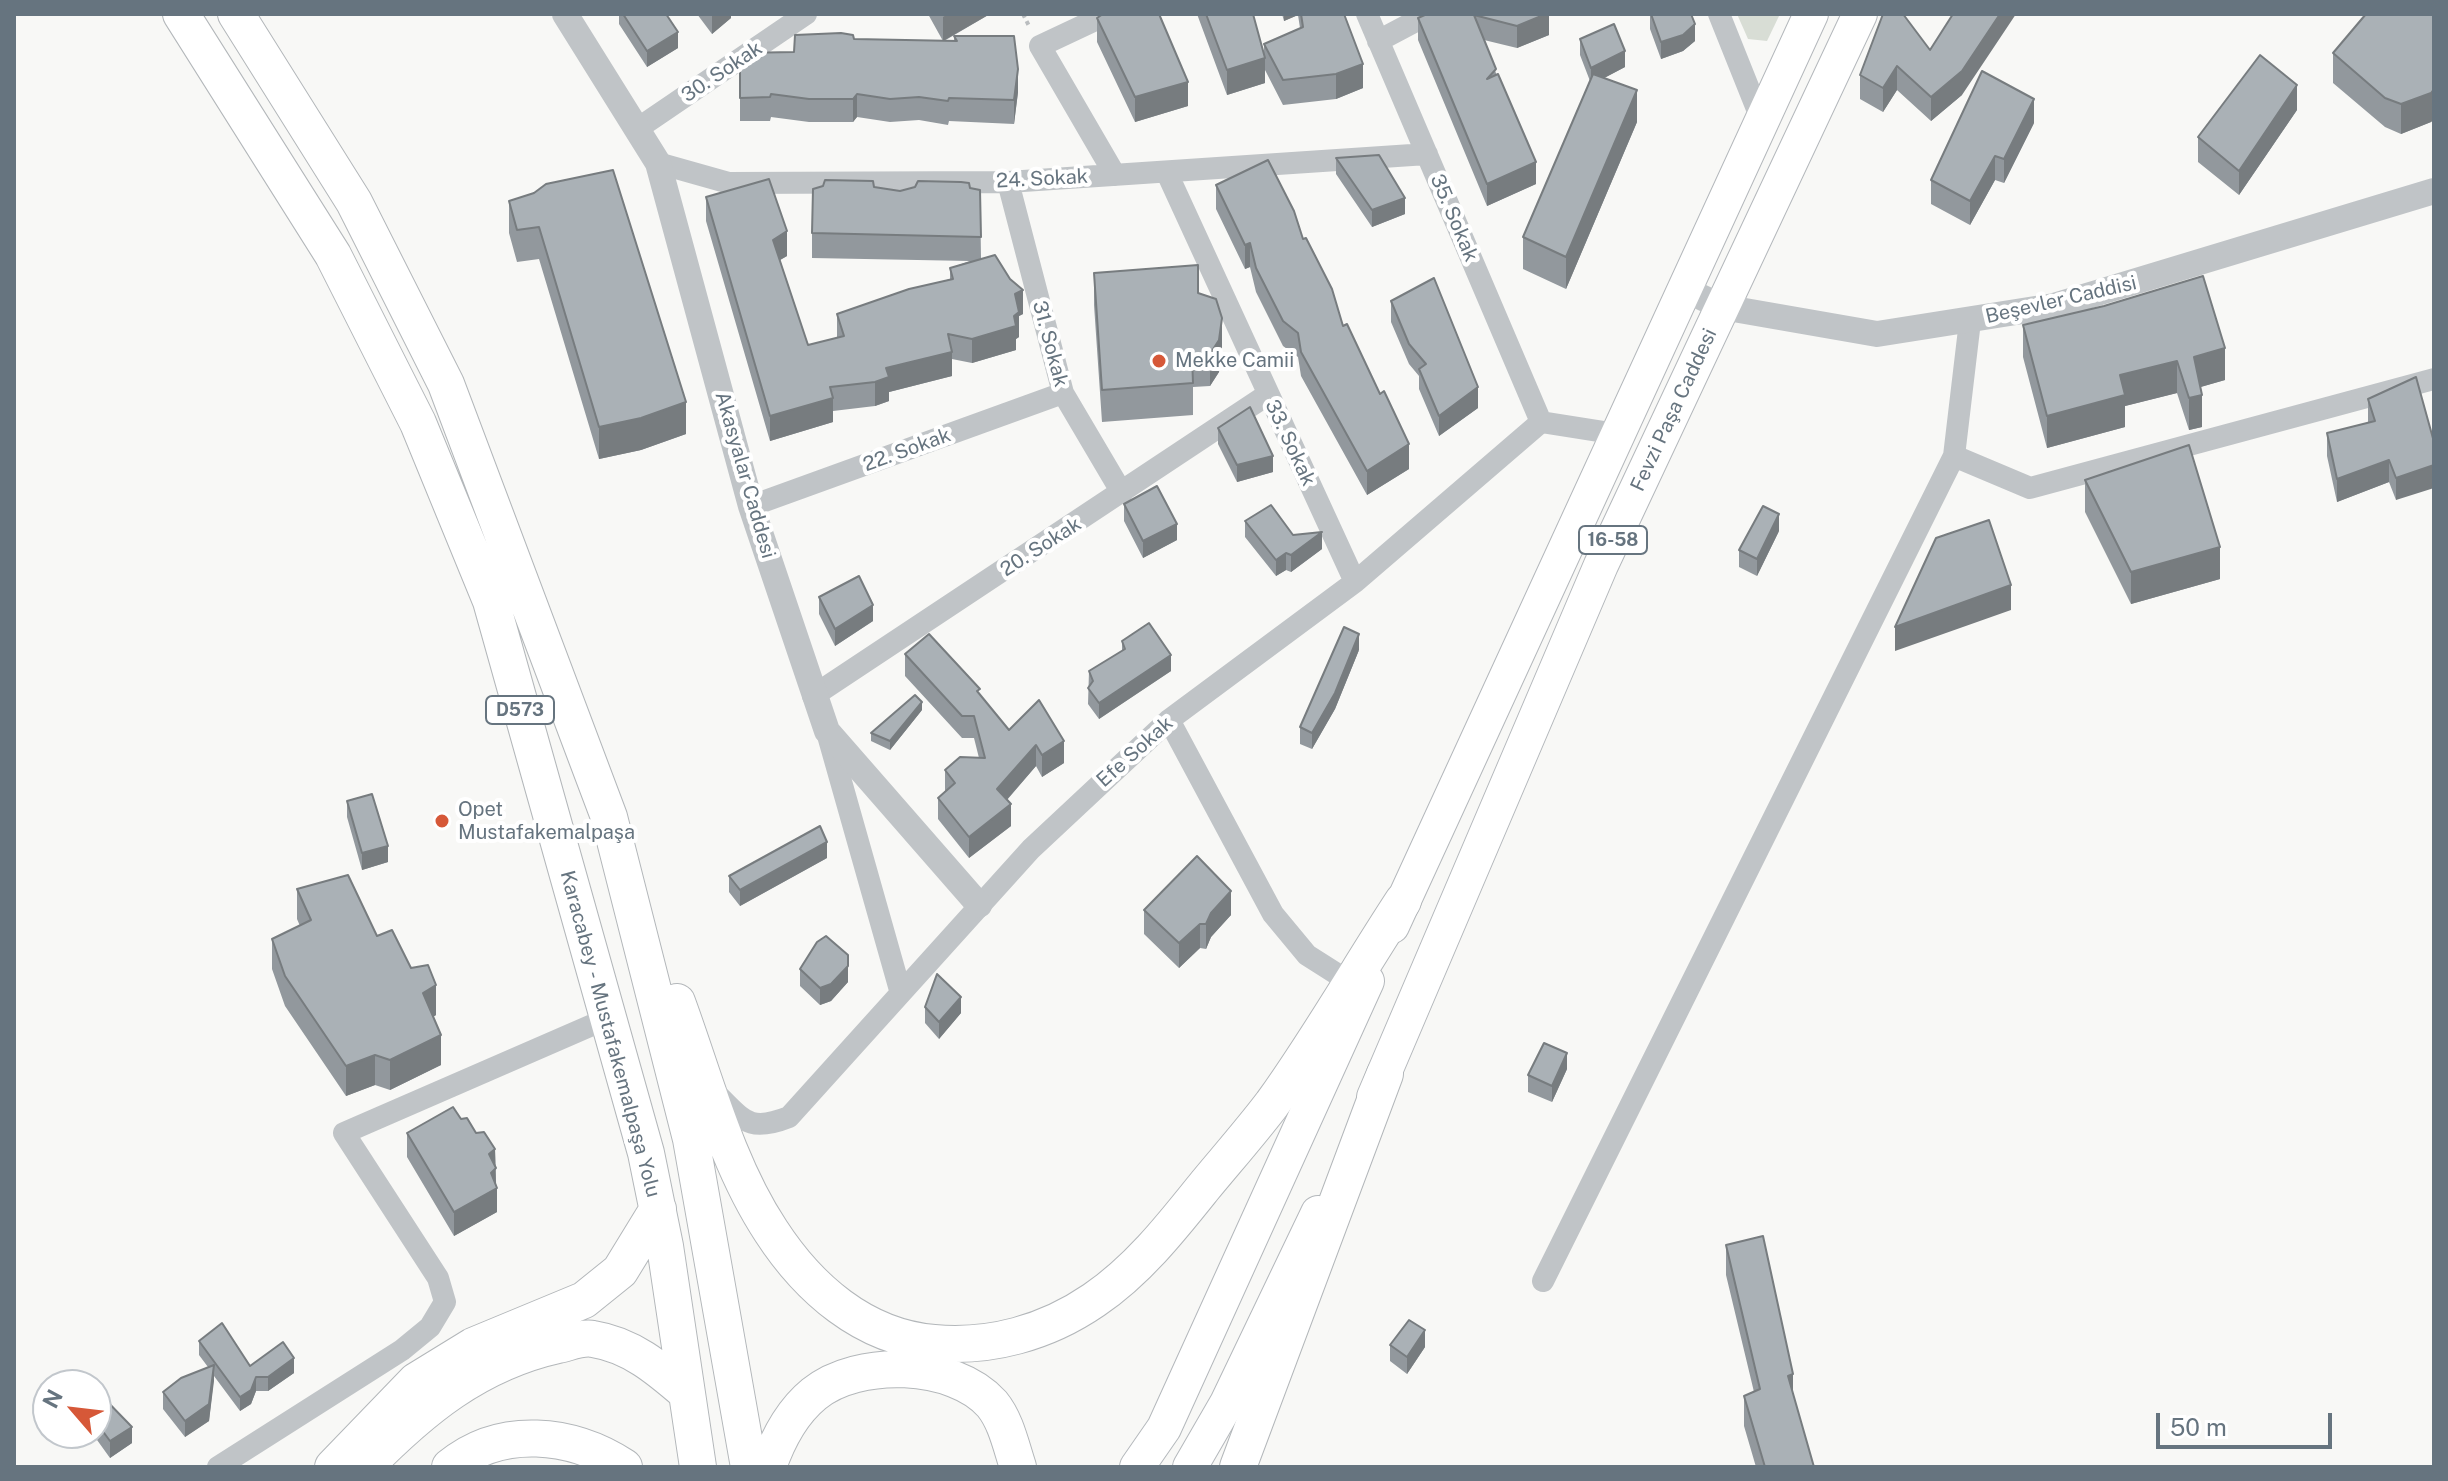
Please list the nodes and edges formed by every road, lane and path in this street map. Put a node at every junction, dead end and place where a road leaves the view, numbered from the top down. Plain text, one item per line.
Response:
1 (181, 14) edge
2 (236, 14) edge
3 (565, 14) edge
4 (806, 14) edge
5 (1108, 14) edge
6 (1367, 14) edge
7 (1429, 14) edge
8 (1719, 14) edge
9 (1811, 14) edge
10 (1860, 14) edge
11 (1378, 41) junction
12 (1761, 119) junction
13 (637, 129) junction
14 (1427, 154) junction
15 (658, 163) junction
16 (1167, 173) junction
17 (1115, 175) junction
18 (1008, 182) junction
19 (2434, 191) edge
20 (1682, 288) junction
21 (1722, 307) junction
22 (1970, 321) junction
23 (2434, 379) edge
24 (1063, 393) junction
25 (1267, 395) junction
26 (1541, 422) junction
27 (1617, 434) junction
28 (1954, 456) junction
29 (1122, 493) junction
30 (751, 506) junction
31 (1355, 582) junction
32 (813, 696) junction
33 (1169, 720) junction
34 (827, 731) junction
35 (609, 817) junction
36 (1403, 901) joint
37 (979, 905) junction
38 (1356, 986) junction
39 (900, 990) junction
40 (606, 1019) junction
41 (1385, 1074) junction
42 (708, 1086) junction
43 (658, 1209) junction
44 (1543, 1281) dead end
45 (687, 1393) junction
46 (218, 1467) edge
47 (333, 1467) edge
48 (365, 1467) edge
49 (450, 1467) edge
50 (624, 1467) edge
51 (698, 1467) edge
52 (749, 1467) edge
53 (768, 1467) edge
54 (1018, 1467) edge
55 (1137, 1467) edge
56 (1190, 1467) edge
57 (1238, 1467) edge

1 - 40 highway, Karacabey - Mustafakemalpaşa Yolu / D573
2 - 35 highway, D573
3 - 13 street, Akasyalar Caddesi
4 - 13 street, 30. Sokak
5 - 17 street
6 - 11 street, 35. Sokak
7 - 11 street
8 - 12 street
9 - 12 main road, Fevzi Paşa Caddesi / 16-58
10 - 21 main road, Fevzi Paşa Caddesi / 16-58
11 - 14 street, 35. Sokak
12 - 20 main road, Fevzi Paşa Caddesi / 16-58
13 - 15 street, Akasyalar Caddesi
14 - 16 street, 24. Sokak
14 - 26 street, 35. Sokak
15 - 18 street, 24. Sokak
15 - 30 street, Akasyalar Caddesi
16 - 17 street, 24. Sokak
16 - 25 street, 33. Sokak
17 - 18 street, 24. Sokak
18 - 24 street, 31. Sokak
19 - 22 street, Beşevler Caddisi
20 - 21 street, Beşevler Caddisi
20 - 27 main road, Fevzi Paşa Caddesi / 16-58
21 - 22 street, Beşevler Caddisi
21 - 41 main road, Fevzi Paşa Caddesi / 16-58
22 - 28 street
23 - 28 street
24 - 29 street, 31. Sokak
24 - 30 street, 22. Sokak
25 - 29 street, 20. Sokak
25 - 31 street, 33. Sokak
26 - 27 street
26 - 31 street, Efe Sokak
27 - 36 main road, Fevzi Paşa Caddesi / 16-58
28 - 44 street
29 - 32 street, 20. Sokak
30 - 32 street, Akasyalar Caddesi
31 - 33 street, Efe Sokak
32 - 34 street, Akasyalar Caddesi
33 - 37 street, Efe Sokak
33 - 38 street
34 - 37 street, Akasyalar Caddesi
34 - 39 street
35 - 42 highway
35 - 52 highway, D573
36 - 38 highway
37 - 39 street, Efe Sokak
38 - 42 highway
38 - 55 main road
39 - 42 street, Efe Sokak
40 - 43 highway, Karacabey - Mustafakemalpaşa Yolu / D573
40 - 46 street
41 - 56 main road, Fevzi Paşa Caddesi
41 - 57 highway
43 - 45 highway, Karacabey - Mustafakemalpaşa Yolu / D573
43 - 47 highway
45 - 48 highway
45 - 51 highway, Karacabey - Mustafakemalpaşa Yolu / D573
49 - 50 highway
53 - 54 highway

